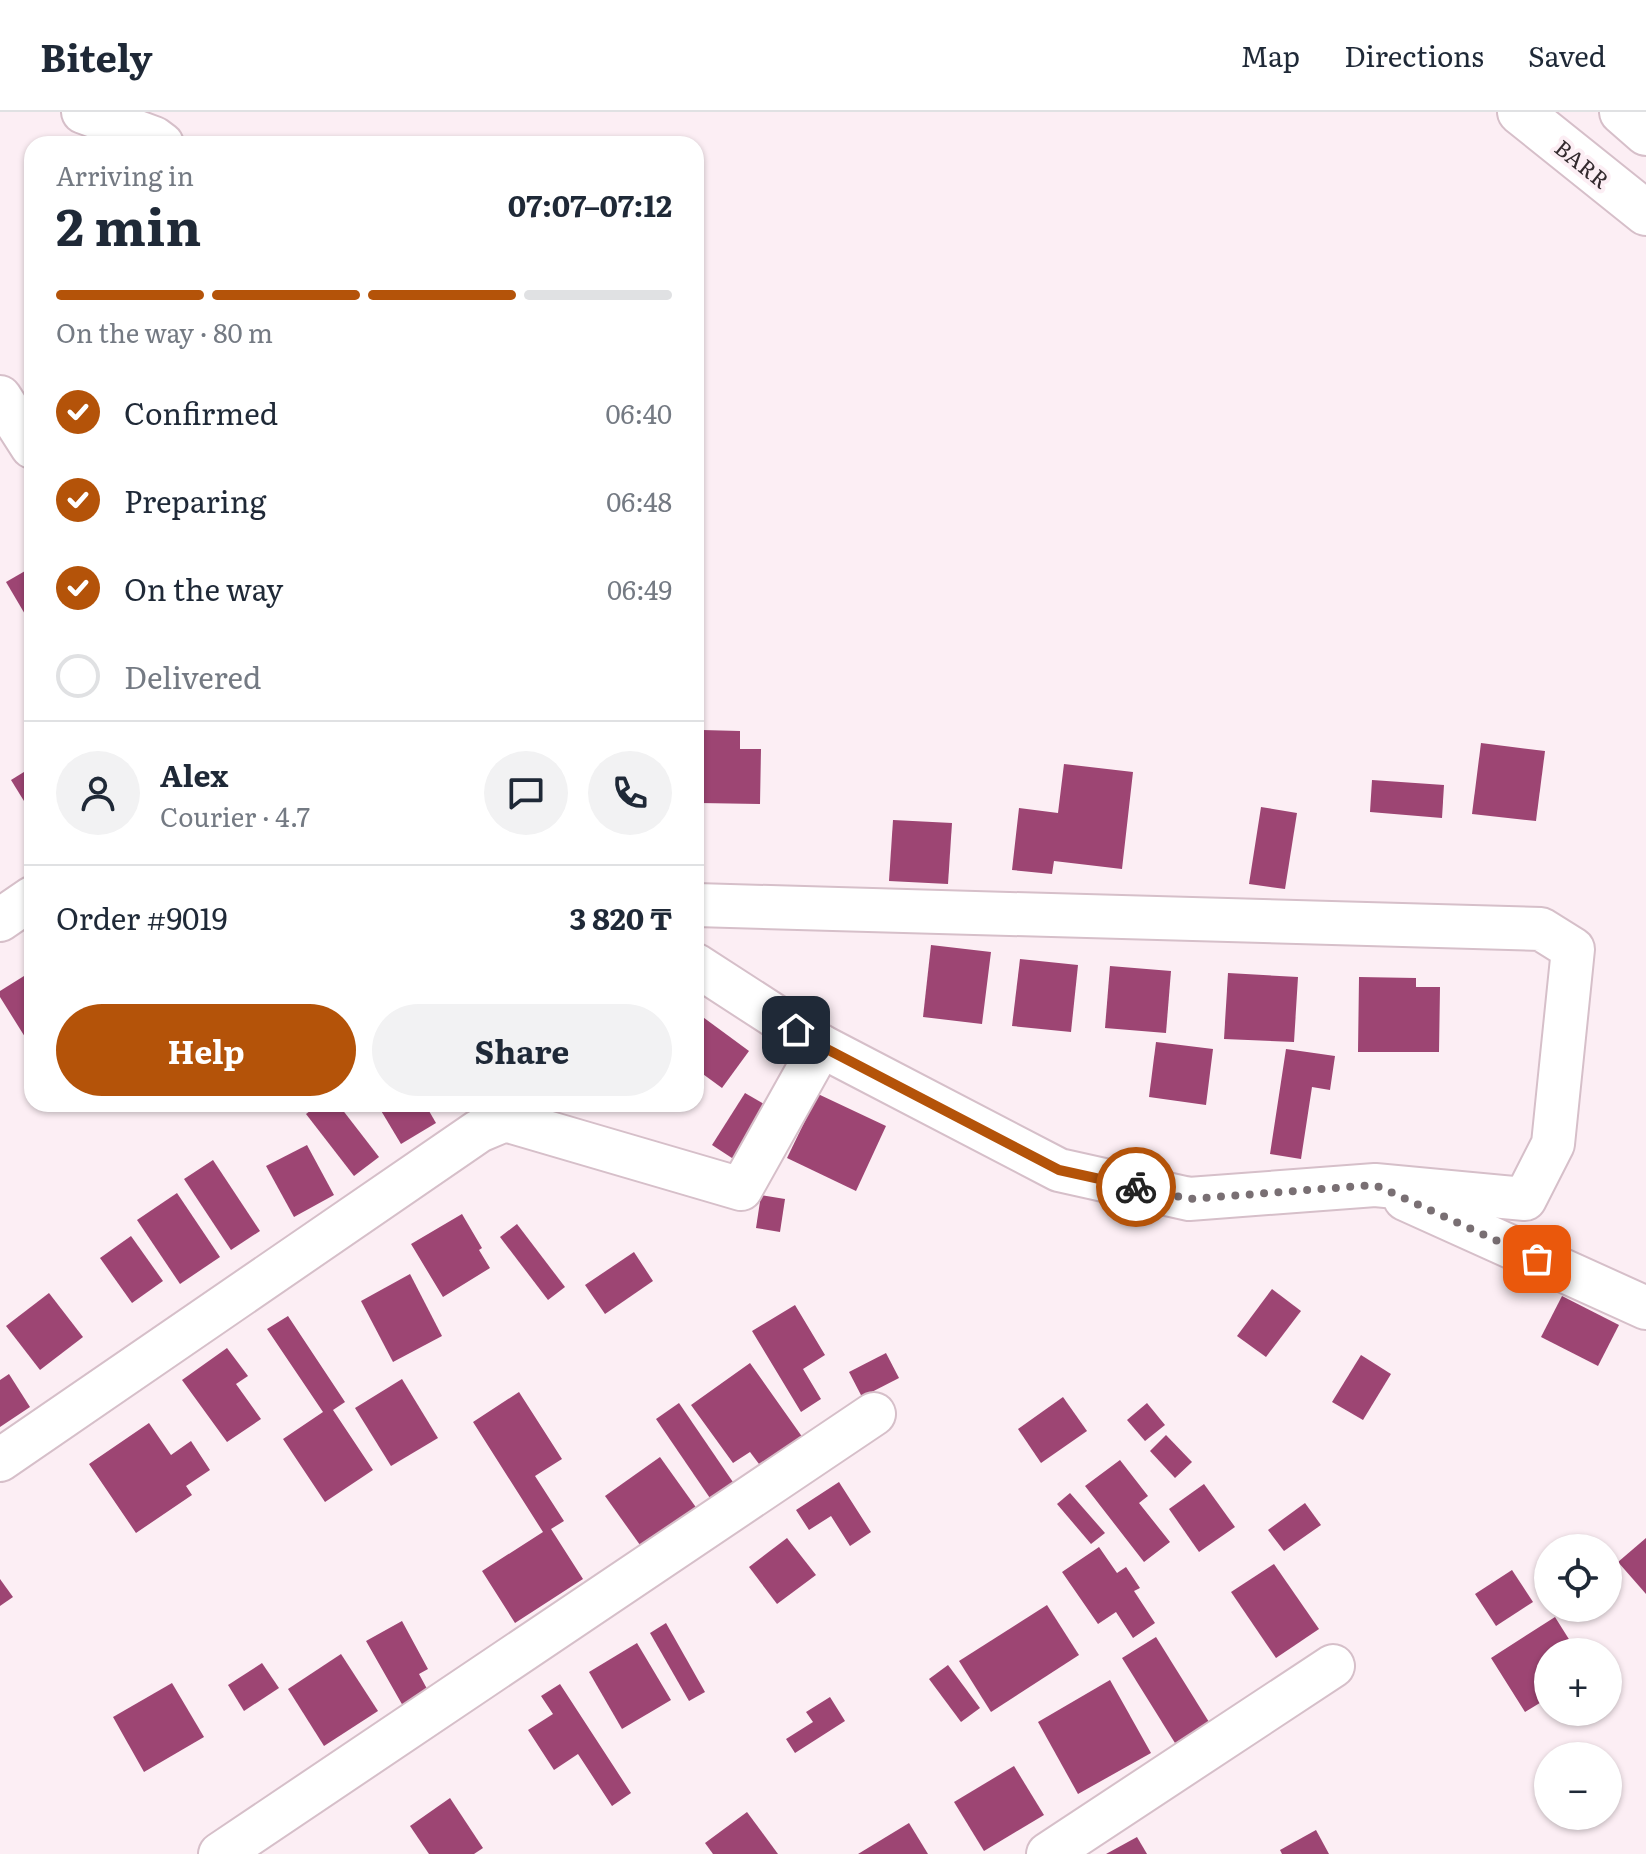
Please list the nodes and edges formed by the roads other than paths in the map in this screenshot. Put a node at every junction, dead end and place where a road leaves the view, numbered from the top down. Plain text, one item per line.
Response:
1 (83, 112) edge
2 (1520, 112) edge
3 (1622, 112) edge
4 (1646, 133) edge
5 (149, 136) edge
6 (1646, 213) edge
7 (0, 397) edge
8 (24, 434) edge
9 (24, 904) edge
10 (704, 905) edge
11 (0, 920) edge
12 (704, 970) edge
13 (821, 1046) junction
14 (470, 1118) edge
15 (1375, 1185) junction
16 (1646, 1308) edge
17 (874, 1414) dead end
18 (0, 1460) edge
19 (1333, 1666) dead end
20 (220, 1854) edge
21 (1048, 1854) edge

1 - 5 street
2 - 6 highway, BARR
3 - 4 highway
7 - 8 street
9 - 11 street
10 - 15 street
12 - 13 street
13 - 14 street
13 - 15 street
14 - 18 street
15 - 16 street
17 - 20 street
19 - 21 street

